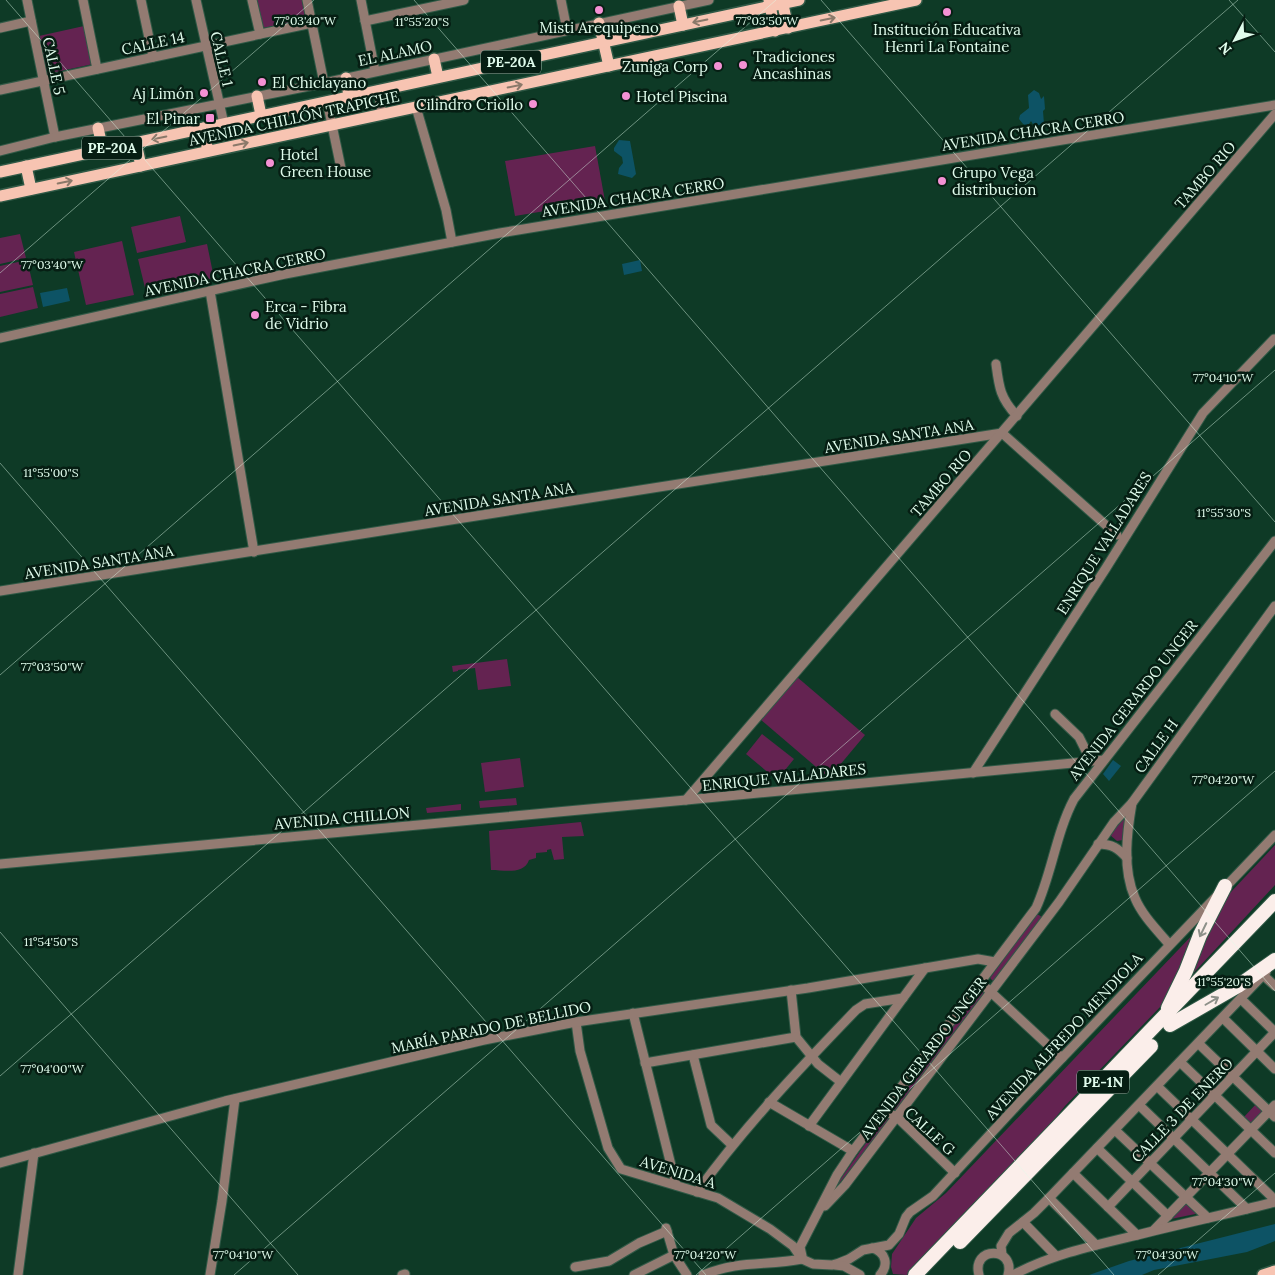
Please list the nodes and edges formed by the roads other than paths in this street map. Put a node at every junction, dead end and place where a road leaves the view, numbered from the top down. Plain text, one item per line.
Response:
1 (27, 0) edge
2 (83, 0) edge
3 (141, 0) edge
4 (196, 0) edge
5 (252, 0) edge
6 (307, 0) edge
7 (361, 0) edge
8 (416, 0) edge
9 (464, 0) edge
10 (561, 0) edge
11 (708, 0) edge
12 (799, 0) edge
13 (858, 0) edge
14 (916, 0) edge
15 (783, 2) edge
16 (769, 3) edge
17 (679, 6) junction
18 (417, 10) junction
19 (861, 12) junction
20 (31, 21) junction
21 (365, 21) junction
22 (312, 23) junction
23 (599, 23) junction
24 (682, 25) junction
25 (0, 28) edge
26 (788, 28) junction
27 (567, 30) junction
28 (775, 31) junction
29 (260, 34) junction
30 (603, 42) junction
31 (205, 46) junction
32 (153, 57) junction
33 (434, 59) junction
34 (609, 66) junction
35 (97, 69) junction
36 (375, 71) junction
37 (438, 77) junction
38 (346, 78) junction
39 (43, 80) junction
40 (324, 83) junction
41 (0, 90) edge
42 (378, 90) junction
43 (256, 96) junction
44 (349, 96) junction
45 (327, 101) junction
46 (219, 104) junction
47 (1275, 105) edge
48 (416, 107) junction
49 (382, 114) junction
50 (1275, 114) edge
51 (262, 116) junction
52 (224, 124) junction
53 (332, 125) junction
54 (98, 128) junction
55 (203, 128) junction
56 (55, 137) junction
57 (136, 143) junction
58 (103, 150) junction
59 (0, 151) edge
60 (208, 151) junction
61 (26, 166) junction
62 (141, 166) junction
63 (0, 172) edge
64 (342, 173) dead end
65 (31, 189) junction
66 (0, 196) edge
67 (452, 242) junction
68 (210, 291) junction
69 (0, 338) edge
70 (1274, 339) edge
71 (996, 364) dead end
72 (1017, 416) junction
73 (1002, 433) junction
74 (1117, 535) dead end
75 (1275, 541) edge
76 (254, 552) junction
77 (0, 591) edge
78 (1275, 606) edge
79 (1055, 714) dead end
80 (1104, 760) junction
81 (1091, 761) junction
82 (973, 773) junction
83 (686, 800) junction
84 (1132, 802) junction
85 (1275, 835) edge
86 (1098, 844) junction
87 (1127, 858) junction
88 (0, 864) edge
89 (1225, 886) junction
90 (1043, 892) junction
91 (1275, 901) edge
92 (1059, 902) junction
93 (1036, 908) junction
94 (1275, 914) edge
95 (1047, 917) junction
96 (1169, 944) junction
97 (1275, 961) edge
98 (995, 962) junction
99 (925, 968) junction
100 (1264, 975) junction
101 (980, 982) junction
102 (1275, 986) edge
103 (790, 990) junction
104 (990, 992) junction
105 (903, 998) junction
106 (1241, 999) junction
107 (633, 1013) junction
108 (1223, 1018) junction
109 (576, 1022) junction
110 (1166, 1022) junction
111 (1275, 1032) edge
112 (796, 1037) junction
113 (1199, 1044) junction
114 (1257, 1052) junction
115 (693, 1055) junction
116 (811, 1056) junction
117 (1062, 1058) junction
118 (1180, 1062) junction
119 (645, 1063) junction
120 (1275, 1069) edge
121 (1233, 1077) junction
122 (841, 1082) junction
123 (1157, 1086) junction
124 (1215, 1095) junction
125 (235, 1098) junction
126 (768, 1102) junction
127 (1139, 1105) junction
128 (884, 1111) junction
129 (1273, 1111) edge
130 (896, 1117) junction
131 (1192, 1120) junction
132 (809, 1126) junction
133 (1115, 1130) junction
134 (1251, 1130) junction
135 (1174, 1138) junction
136 (732, 1145) junction
137 (1097, 1148) junction
138 (854, 1152) junction
139 (34, 1153) junction
140 (1275, 1153) edge
141 (1228, 1154) junction
142 (0, 1163) edge
143 (1150, 1163) junction
144 (955, 1173) junction
145 (1073, 1173) junction
146 (1210, 1173) junction
147 (1132, 1182) junction
148 (676, 1185) junction
149 (697, 1192) junction
150 (1274, 1196) edge
151 (1048, 1198) junction
152 (1186, 1198) junction
153 (1108, 1207) junction
154 (1247, 1209) junction
155 (1168, 1216) junction
156 (1208, 1218) junction
157 (814, 1219) junction
158 (1023, 1222) junction
159 (1154, 1230) junction
160 (1136, 1235) junction
161 (1096, 1244) junction
162 (872, 1248) junction
163 (859, 1253) junction
164 (674, 1255) junction
165 (1002, 1255) junction
166 (1056, 1256) junction
167 (802, 1259) junction
168 (1008, 1264) junction
169 (832, 1265) junction
170 (576, 1267) dead end
171 (931, 1268) edge
172 (1026, 1268) junction
173 (886, 1271) edge
174 (1275, 1271) edge
175 (977, 1273) edge
176 (18, 1275) edge
177 (210, 1275) edge
178 (634, 1275) edge
179 (687, 1275) edge
180 (704, 1275) edge
181 (860, 1275) edge
182 (880, 1275) edge
183 (915, 1275) edge
184 (1008, 1275) edge
185 (1013, 1275) edge
186 (1263, 1275) edge

1 - 20 street, CALLE 5
2 - 35 street
3 - 32 street
4 - 31 street, CALLE 1
5 - 29 street
6 - 22 street
7 - 21 street
8 - 18 street
9 - 18 street
10 - 27 street
11 - 17 street, EL ALAMO
12 - 15 main road, AVENIDA CHILLÓN TRAPICHE / PE-20A
13 - 19 main road
14 - 19 main road, AVENIDA CHILLÓN TRAPICHE / PE-20A
15 - 16 main road, AVENIDA CHILLÓN TRAPICHE / PE-20A
15 - 26 main road
16 -> 24 main road, AVENIDA CHILLÓN TRAPICHE / PE-20A
16 - 28 main road
17 - 23 street, EL ALAMO
17 - 24 main road
18 - 21 street
26 -> 19 main road, AVENIDA CHILLÓN TRAPICHE / PE-20A
20 - 25 street
20 - 39 street, CALLE 5
21 - 36 street
22 - 29 street, CALLE 14
22 - 40 street
23 - 27 street, EL ALAMO
23 - 30 main road
24 - 30 main road, AVENIDA CHILLÓN TRAPICHE / PE-20A
26 - 28 main road, AVENIDA CHILLÓN TRAPICHE / PE-20A
27 - 33 street, EL ALAMO
28 - 34 main road, AVENIDA CHILLÓN TRAPICHE / PE-20A
29 - 31 street, CALLE 14
30 - 34 main road
30 - 37 main road, AVENIDA CHILLÓN TRAPICHE / PE-20A
31 - 32 street, CALLE 14
31 - 46 street, CALLE 1
32 - 35 street, CALLE 14
33 - 36 street, EL ALAMO
33 - 37 main road
48 -> 34 main road, AVENIDA CHILLÓN TRAPICHE / PE-20A
35 - 39 street, CALLE 14
36 - 38 street, EL ALAMO
37 - 42 main road, AVENIDA CHILLÓN TRAPICHE / PE-20A
38 - 40 street, EL ALAMO
38 - 44 main road
39 - 41 street, CALLE 14
39 - 56 street, CALLE 5
40 - 43 street, EL ALAMO
42 - 44 main road, AVENIDA CHILLÓN TRAPICHE / PE-20A
42 - 49 street
43 - 46 street, EL ALAMO
43 - 51 main road
44 - 45 main road, AVENIDA CHILLÓN TRAPICHE / PE-20A
45 - 51 main road, AVENIDA CHILLÓN TRAPICHE / PE-20A
45 - 53 street
46 - 52 street, CALLE 1
46 - 54 street, EL ALAMO
47 - 67 street, AVENIDA CHACRA CERRO
48 - 49 main road, AVENIDA CHILLÓN TRAPICHE / PE-20A
48 - 67 street
49 - 53 main road, AVENIDA CHILLÓN TRAPICHE / PE-20A
50 - 72 street, TAMBO RIO
51 - 52 main road, AVENIDA CHILLÓN TRAPICHE / PE-20A
52 - 55 main road, AVENIDA CHILLÓN TRAPICHE / PE-20A
60 -> 53 main road, AVENIDA CHILLÓN TRAPICHE / PE-20A
53 - 64 street
54 - 56 street, EL ALAMO
54 - 58 main road
55 -> 57 main road, AVENIDA CHILLÓN TRAPICHE / PE-20A
55 - 60 main road
56 - 59 street, EL ALAMO
57 - 58 main road, AVENIDA CHILLÓN TRAPICHE / PE-20A
57 - 62 main road
58 - 61 main road, AVENIDA CHILLÓN TRAPICHE / PE-20A
60 - 62 main road, AVENIDA CHILLÓN TRAPICHE / PE-20A
61 - 63 main road, AVENIDA CHILLÓN TRAPICHE / PE-20A
61 - 65 main road
65 -> 62 main road, AVENIDA CHILLÓN TRAPICHE / PE-20A
65 - 66 main road, AVENIDA CHILLÓN TRAPICHE / PE-20A
67 - 68 street, AVENIDA CHACRA CERRO
68 - 69 street, AVENIDA CHACRA CERRO
68 - 76 street
70 - 82 street, ENRIQUE VALLADARES
71 - 72 street
72 - 73 street, TAMBO RIO
73 - 74 street
73 - 76 street, AVENIDA SANTA ANA
73 - 83 street, TAMBO RIO
75 - 80 street, AVENIDA GERARDO UNGER
76 - 77 street, AVENIDA SANTA ANA
78 - 84 street, CALLE H
79 - 81 street
80 - 81 street, ENRIQUE VALLADARES
80 - 90 street, AVENIDA GERARDO UNGER
81 - 82 street, ENRIQUE VALLADARES
82 - 83 street, ENRIQUE VALLADARES
83 - 88 street, AVENIDA CHILLON
84 - 86 street, CALLE H
84 - 87 street
85 - 89 street, AVENIDA ALFREDO MENDIOLA
86 - 87 street
86 - 92 street, CALLE H
87 - 96 street
89 - 96 street, AVENIDA ALFREDO MENDIOLA
89 -> 110 highway
90 - 92 street
90 - 93 street, AVENIDA GERARDO UNGER
91 - 110 highway, PE-1N
92 - 95 street, AVENIDA GERARDO UNGER
93 - 95 street
93 - 98 street, AVENIDA GERARDO UNGER
94 - 110 highway, PE-1N
95 - 104 street, AVENIDA GERARDO UNGER
96 - 117 street, AVENIDA ALFREDO MENDIOLA
97 - 100 street
110 -> 97 highway
98 - 99 street, MARÍA PARADO DE BELLIDO
98 - 101 street, AVENIDA GERARDO UNGER
99 - 103 street, MARÍA PARADO DE BELLIDO
99 - 105 street
100 - 102 street
100 - 106 street
101 - 104 street
101 - 128 street, AVENIDA GERARDO UNGER
103 - 107 street, MARÍA PARADO DE BELLIDO
103 - 112 street
104 - 117 street
104 - 130 street, AVENIDA GERARDO UNGER
105 - 116 street
105 - 122 street
106 - 108 street
106 - 111 street
107 - 109 street, MARÍA PARADO DE BELLIDO
107 - 119 street
108 - 113 street
108 - 114 street
109 - 125 street, MARÍA PARADO DE BELLIDO
109 - 148 street, AVENIDA A
110 - 171 highway, PE-1N
111 - 114 street, CALLE 3 DE ENERO
112 - 115 street
112 - 116 street
113 - 118 street
113 - 121 street
114 - 120 street
114 - 121 street, CALLE 3 DE ENERO
115 - 119 street
115 - 136 street
116 - 122 street
116 - 126 street
117 - 144 street, AVENIDA ALFREDO MENDIOLA
118 - 123 street
118 - 124 street
119 - 148 street
121 - 124 street, CALLE 3 DE ENERO
121 - 129 street
122 - 132 street
123 - 127 street
123 - 131 street
124 - 131 street, CALLE 3 DE ENERO
124 - 134 street
125 - 139 street, MARÍA PARADO DE BELLIDO
125 - 177 street
126 - 132 street
126 - 136 street
127 - 133 street
127 - 135 street
128 - 130 street, CALLE G
128 - 138 street, AVENIDA GERARDO UNGER
129 - 134 street
130 - 144 street, CALLE G
130 - 157 street, AVENIDA GERARDO UNGER
131 - 135 street, CALLE 3 DE ENERO
131 - 141 street
132 - 138 street
133 - 137 street
133 - 143 street
134 - 140 street
134 - 141 street
135 - 143 street, CALLE 3 DE ENERO
135 - 146 street
136 - 149 street
137 - 145 street
137 - 147 street
138 - 157 street, AVENIDA GERARDO UNGER
139 - 142 street, MARÍA PARADO DE BELLIDO
139 - 176 street
141 - 146 street
141 - 150 street
143 - 147 street, CALLE 3 DE ENERO
143 - 152 street
144 - 162 street, AVENIDA ALFREDO MENDIOLA
145 - 151 street
145 - 153 street
146 - 152 street
146 - 154 street
147 - 153 street, CALLE 3 DE ENERO
147 - 155 street
148 - 149 street, AVENIDA A
149 - 167 street, AVENIDA A
150 - 154 street
151 - 158 street
151 - 161 street
152 - 155 street
152 - 156 street
153 - 160 street
154 - 156 street
155 - 159 street
156 - 159 street
157 - 167 street, AVENIDA GERARDO UNGER
158 - 165 street
158 - 166 street
159 - 160 street
160 - 161 street
161 - 166 street
162 - 163 street, AVENIDA ALFREDO MENDIOLA
162 - 173 street
163 - 169 street, AVENIDA ALFREDO MENDIOLA
163 - 181 street
164 - 170 street
164 - 178 street
164 - 179 street
165 - 168 street
165 - 175 street
166 - 172 street
167 - 169 street
167 - 180 street
168 - 172 street
168 - 184 street
169 - 181 street
171 - 183 highway, PE-1N
172 - 185 street
173 - 182 street
174 - 186 main road

